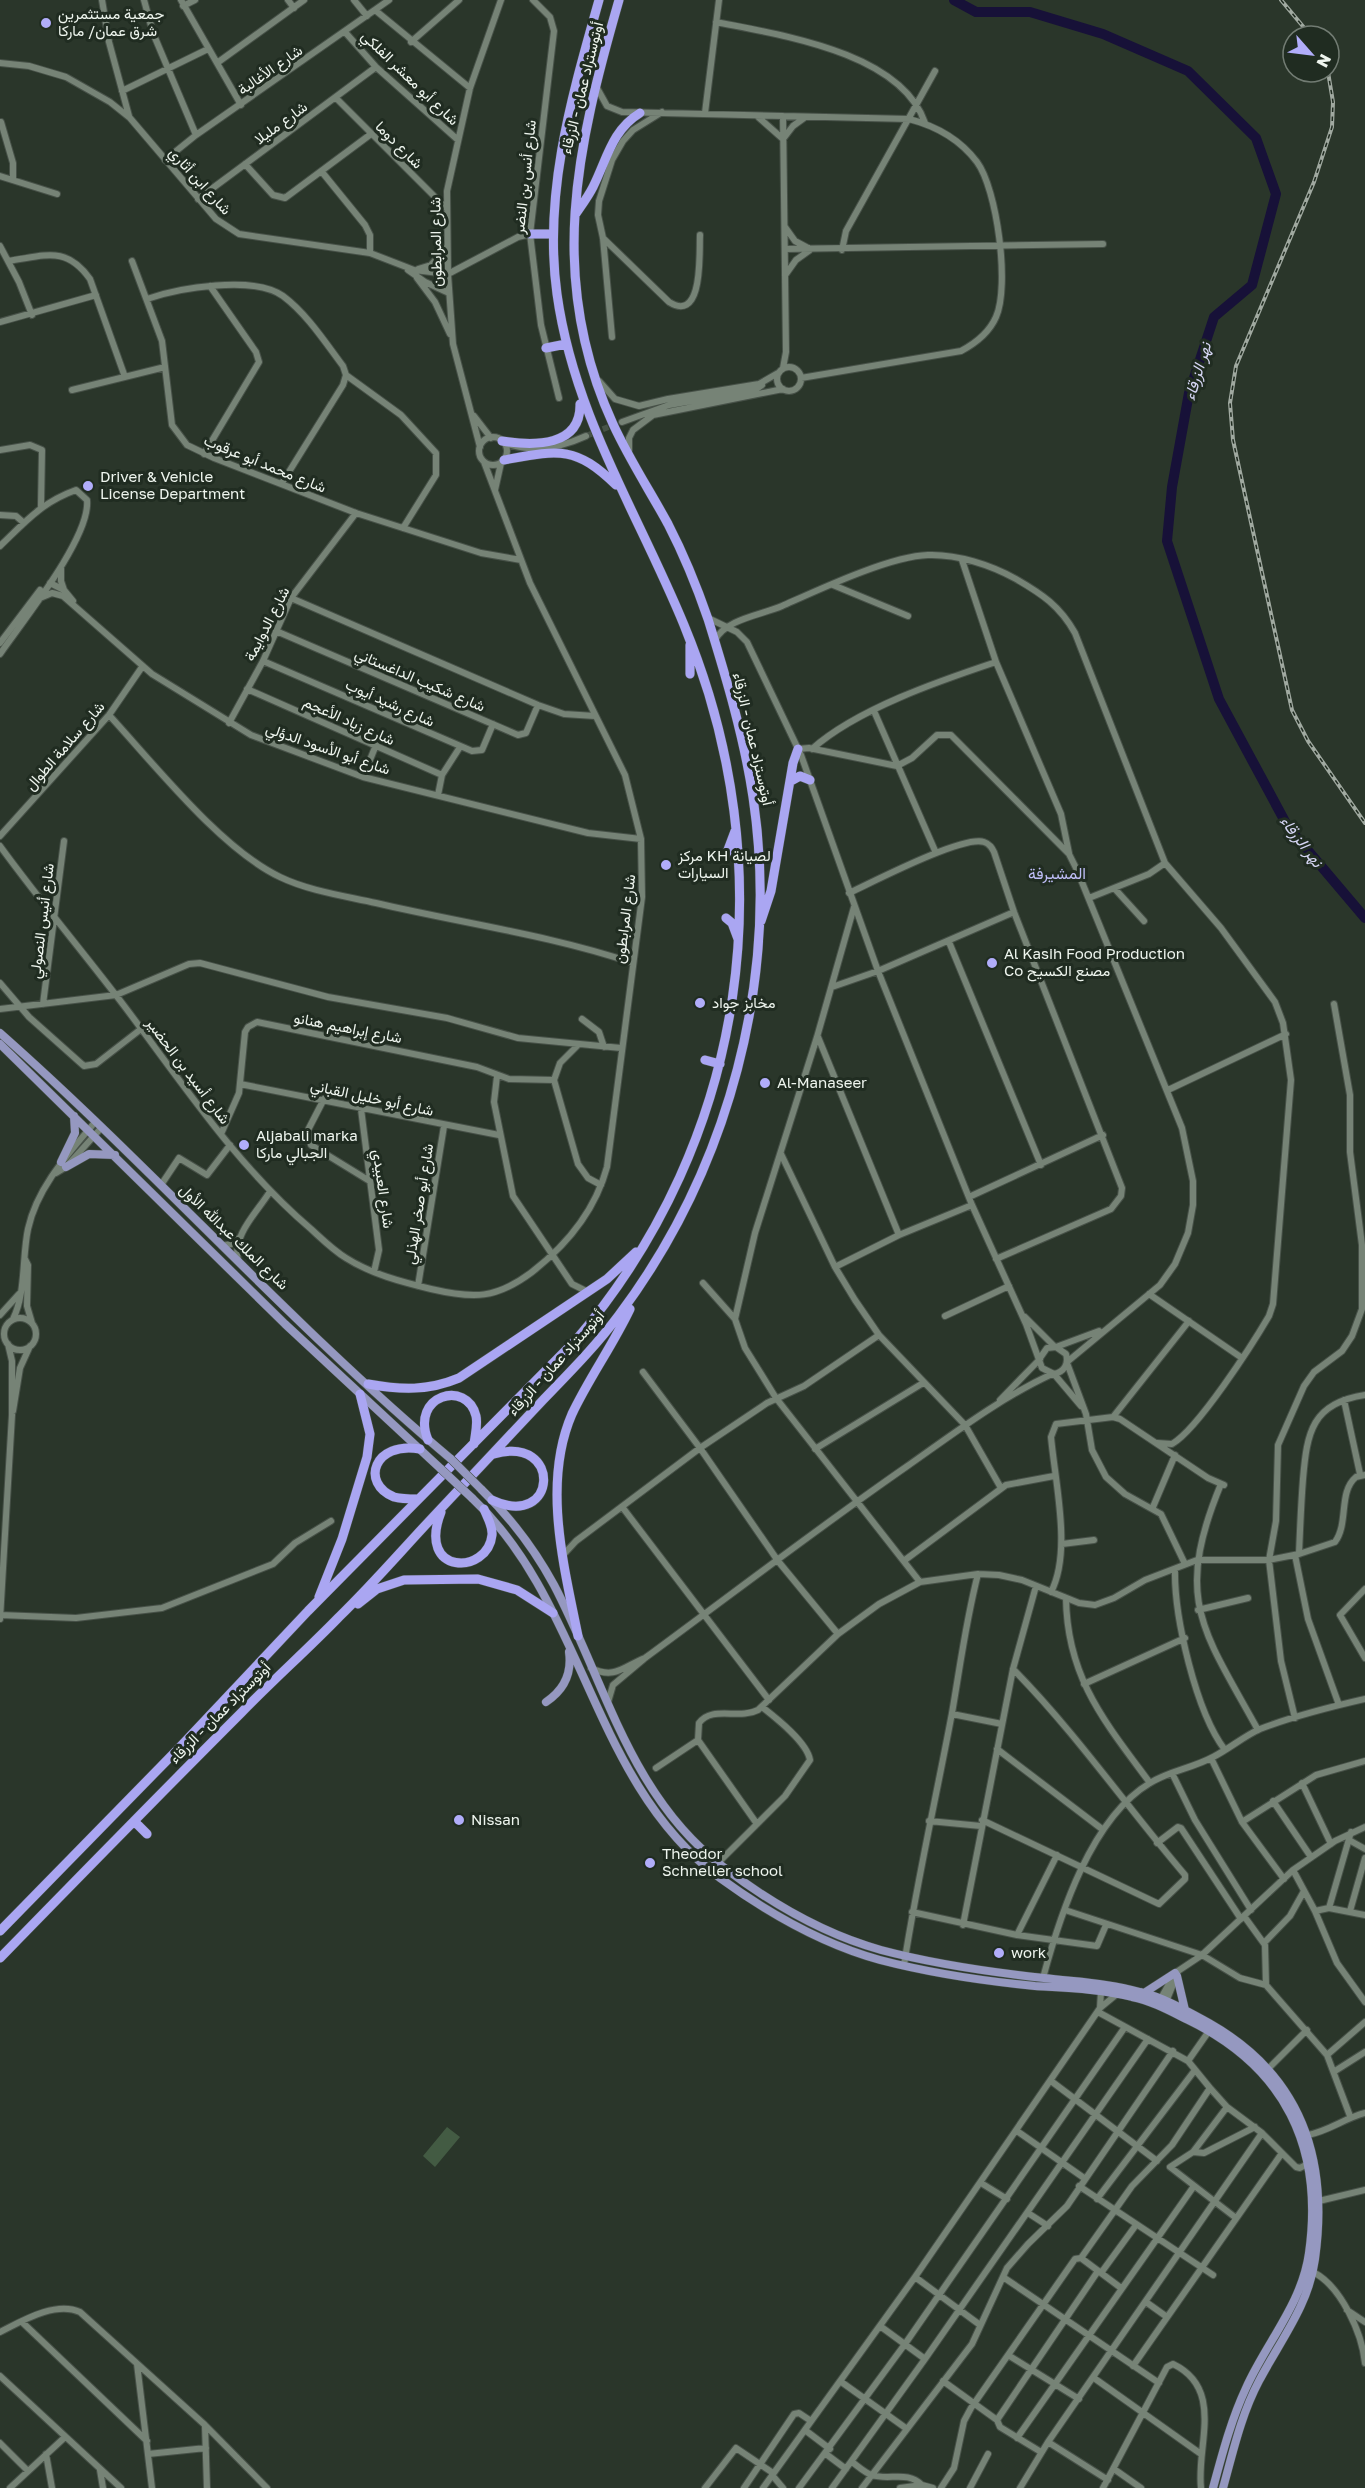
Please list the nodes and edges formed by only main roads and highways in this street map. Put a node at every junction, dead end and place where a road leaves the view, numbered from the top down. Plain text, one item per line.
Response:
1 (599, 0) edge
2 (619, 0) edge
3 (640, 113) road end
4 (575, 215) junction
5 (530, 234) road end
6 (553, 234) junction
7 (566, 344) junction
8 (546, 348) road end
9 (580, 395) junction
10 (504, 442) road end
11 (504, 460) road end
12 (622, 490) junction
13 (690, 639) junction
14 (690, 674) dead end
15 (798, 749) road end
16 (810, 780) road end
17 (791, 781) junction
18 (737, 823) junction
19 (726, 855) dead end
20 (726, 918) dead end
21 (759, 926) junction
22 (739, 948) junction
23 (0, 1033) edge
24 (0, 1044) edge
25 (705, 1060) dead end
26 (720, 1064) junction
27 (73, 1115) junction
28 (115, 1155) junction
29 (648, 1239) junction
30 (639, 1287) junction
31 (294, 1315) junction
32 (285, 1324) junction
33 (368, 1384) junction
34 (360, 1394) junction
35 (428, 1440) junction
36 (474, 1444) junction
37 (420, 1449) junction
38 (492, 1455) junction
39 (418, 1499) junction
40 (492, 1500) junction
41 (443, 1506) junction
42 (484, 1509) junction
43 (316, 1602) junction
44 (553, 1613) junction
45 (341, 1616) junction
46 (578, 1636) junction
47 (567, 1642) junction
48 (598, 1684) junction
49 (587, 1688) junction
50 (546, 1702) dead end
51 (134, 1821) junction
52 (147, 1834) dead end
53 (816, 1925) junction
54 (0, 1931) edge
55 (812, 1934) junction
56 (0, 1958) edge
57 (1144, 1993) junction
58 (1162, 2003) junction
59 (1185, 2010) junction
60 (1282, 2333) junction
61 (1213, 2488) edge
62 (1223, 2488) edge

1 - 6 highway, أوتوستراد عمان - الزرقاء
2 - 4 highway, أوتوستراد عمان - الزرقاء
3 - 4 highway
4 - 21 highway, أوتوستراد عمان - الزرقاء
5 - 6 highway
6 - 7 highway, أوتوستراد عمان - الزرقاء
7 - 8 highway
7 - 9 highway, أوتوستراد عمان - الزرقاء
9 - 10 highway
9 - 12 highway, أوتوستراد عمان - الزرقاء
11 - 12 highway
12 - 13 highway, أوتوستراد عمان - الزرقاء
13 - 14 highway
13 - 18 highway, أوتوستراد عمان - الزرقاء
15 - 17 highway
16 - 17 highway
17 - 21 highway
18 - 19 highway
18 - 22 highway, أوتوستراد عمان - الزرقاء
20 - 22 highway
21 - 30 highway, أوتوستراد عمان - الزرقاء
22 - 26 highway, أوتوستراد عمان - الزرقاء
23 - 31 main road, شارع الملك عبدالله الأول
24 - 27 main road, شارع الملك عبدالله الأول
25 - 26 highway
26 - 29 highway, أوتوستراد عمان - الزرقاء
27 - 28 main road, شارع الملك عبدالله الأول
27 - 28 main road
28 - 32 main road, شارع الملك عبدالله الأول
29 - 33 highway
29 - 36 highway, أوتوستراد عمان - الزرقاء
30 - 38 highway, أوتوستراد عمان - الزرقاء
30 - 46 highway
31 - 32 main road
31 - 33 main road, شارع الملك عبدالله الأول
32 - 34 main road, شارع الملك عبدالله الأول
33 - 35 main road, شارع الملك عبدالله الأول
34 - 37 main road, شارع الملك عبدالله الأول
34 - 43 highway
35 - 36 highway
35 - 40 main road, شارع الملك عبدالله الأول, bridge
36 - 39 highway, أوتوستراد عمان - الزرقاء
37 - 39 highway
37 - 42 main road, شارع الملك عبدالله الأول, bridge
38 - 40 highway
38 - 41 highway, أوتوستراد عمان - الزرقاء
39 - 43 highway, أوتوستراد عمان - الزرقاء
40 - 46 main road, شارع الملك عبدالله الأول
41 - 42 highway
41 - 45 highway, أوتوستراد عمان - الزرقاء
42 - 44 main road, شارع الملك عبدالله الأول
43 - 54 highway, أوتوستراد عمان - الزرقاء
44 - 45 highway
44 - 47 main road, شارع الملك عبدالله الأول
45 - 51 highway, أوتوستراد عمان - الزرقاء
46 - 48 main road, شارع الملك عبدالله الأول
47 - 49 main road, شارع الملك عبدالله الأول
47 - 50 main road
48 - 49 main road
48 - 53 main road, شارع الملك عبدالله الأول
49 - 55 main road, شارع الملك عبدالله الأول
51 - 52 highway
51 - 56 highway, أوتوستراد عمان - الزرقاء
53 - 55 main road
53 - 57 main road, شارع الملك عبدالله الأول
55 - 58 main road, شارع الملك عبدالله الأول
57 - 58 main road, شارع الملك عبدالله الأول
57 - 59 main road
58 - 59 main road
58 - 60 main road
59 - 60 main road
60 - 61 main road
60 - 62 main road

